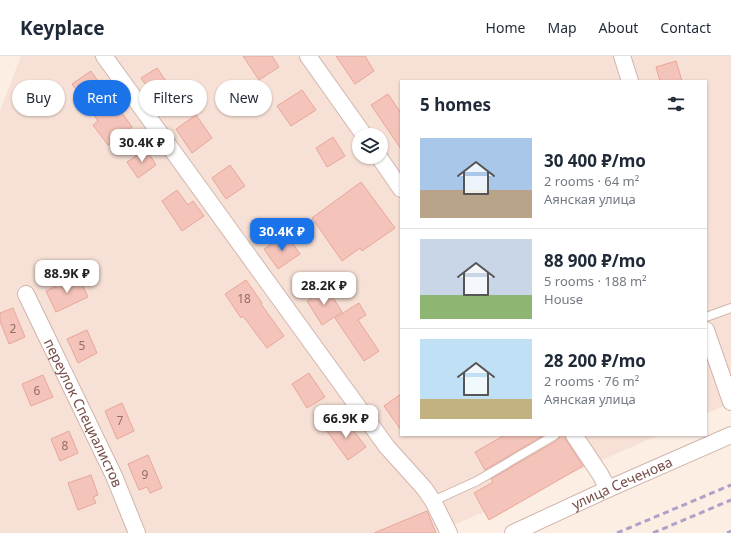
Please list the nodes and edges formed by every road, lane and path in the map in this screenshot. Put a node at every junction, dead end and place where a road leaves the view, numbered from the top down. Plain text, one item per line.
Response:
1 (104, 56) edge
2 (308, 56) edge
3 (622, 56) edge
4 (630, 80) edge
5 (359, 128) edge
6 (384, 164) edge
7 (400, 188) edge
8 (26, 294) dead end
9 (731, 308) edge
10 (707, 317) edge
11 (707, 333) edge
12 (731, 402) edge
13 (731, 435) edge
14 (553, 436) edge
15 (575, 436) edge
16 (608, 489) junction
17 (433, 501) junction
18 (137, 533) edge
19 (449, 533) edge
20 (513, 533) edge

1 - 17 street
2 - 5 street
3 - 4 street
6 - 7 street
8 - 18 street, переулок Специалистов
9 - 10 lane
11 - 12 street
13 - 16 street, улица Сеченова
14 - 17 lane
15 - 16 street
16 - 20 street, улица Сеченова
17 - 19 street

